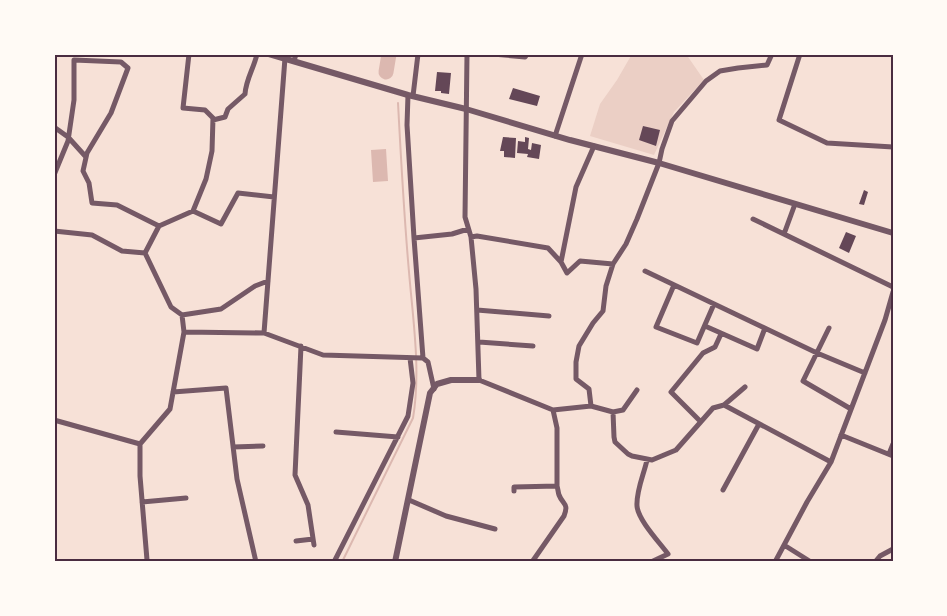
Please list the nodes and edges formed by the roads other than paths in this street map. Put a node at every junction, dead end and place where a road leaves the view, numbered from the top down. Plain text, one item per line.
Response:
1 (189, 54) edge
2 (257, 54) edge
3 (269, 54) edge
4 (418, 54) edge
5 (467, 54) edge
6 (493, 54) edge
7 (527, 54) edge
8 (582, 54) edge
9 (772, 54) edge
10 (800, 54) edge
11 (74, 57) edge
12 (285, 58) junction
13 (295, 58) edge
14 (411, 95) junction
15 (466, 110) junction
16 (213, 120) junction
17 (54, 127) edge
18 (555, 136) junction
19 (68, 137) junction
20 (594, 146) junction
21 (893, 147) edge
22 (86, 157) junction
23 (659, 163) junction
24 (54, 175) edge
25 (274, 197) junction
26 (795, 204) junction
27 (193, 211) junction
28 (753, 219) dead end
29 (159, 226) junction
30 (468, 229) junction
31 (54, 231) edge
32 (893, 232) edge
33 (784, 234) junction
34 (471, 237) junction
35 (414, 238) junction
36 (145, 253) junction
37 (561, 262) junction
38 (613, 264) junction
39 (645, 271) dead end
40 (268, 281) junction
41 (674, 285) junction
42 (893, 289) edge
43 (714, 304) junction
44 (477, 310) junction
45 (182, 315) junction
46 (549, 316) dead end
47 (705, 326) junction
48 (765, 328) junction
49 (829, 328) dead end
50 (184, 332) junction
51 (264, 333) junction
52 (721, 334) junction
53 (479, 342) junction
54 (301, 346) junction
55 (533, 346) dead end
56 (817, 353) junction
57 (410, 358) junction
58 (423, 358) junction
59 (865, 373) junction
60 (479, 380) junction
61 (745, 387) dead end
62 (434, 389) junction
63 (637, 390) dead end
64 (173, 392) junction
65 (724, 405) junction
66 (591, 406) junction
67 (851, 409) junction
68 (554, 410) junction
69 (613, 412) junction
70 (54, 420) edge
71 (700, 421) junction
72 (759, 423) junction
73 (336, 432) dead end
74 (841, 435) junction
75 (398, 437) junction
76 (140, 444) junction
77 (893, 444) edge
78 (263, 446) dead end
79 (233, 447) junction
80 (891, 455) edge
81 (647, 460) junction
82 (831, 462) junction
83 (557, 486) junction
84 (723, 490) dead end
85 (514, 491) dead end
86 (186, 498) dead end
87 (408, 500) junction
88 (142, 502) junction
89 (495, 529) dead end
90 (296, 541) dead end
91 (784, 545) junction
92 (893, 549) edge
93 (146, 562) edge
94 (256, 562) edge
95 (334, 562) edge
96 (395, 562) edge
97 (531, 562) edge
98 (651, 562) edge
99 (775, 562) edge
100 (811, 562) edge
101 (875, 562) edge

1 - 16 street
2 - 16 street
3 - 12 street
4 - 14 street
5 - 15 street
6 - 7 street
8 - 18 street
9 - 23 street
10 - 21 street
11 - 19 street
11 - 22 street
12 - 13 street
12 - 25 street
13 - 14 street
14 - 15 street
14 - 35 street
15 - 18 street
15 - 30 street
16 - 27 street
17 - 19 street
18 - 20 street
19 - 22 street
19 - 24 street
20 - 23 street
20 - 37 street
22 - 29 street
23 - 26 street
23 - 38 street
25 - 27 street
25 - 40 street
26 - 32 street
26 - 33 street
27 - 29 street
28 - 33 street
29 - 36 street
30 - 34 street
30 - 35 street
31 - 36 street
33 - 42 street
34 - 37 street
34 - 44 street
35 - 58 street
36 - 45 street
37 - 38 street
38 - 66 street
39 - 41 street
40 - 45 street
40 - 51 street
41 - 43 street
41 - 47 street
42 - 59 street
43 - 47 street
43 - 48 street
44 - 46 street
44 - 53 street
45 - 50 street
47 - 52 street
48 - 52 street
48 - 56 street
49 - 56 street
50 - 51 street
50 - 64 street
51 - 54 street
52 - 71 street
53 - 55 street
53 - 60 street
54 - 57 street
54 - 90 street
56 - 59 street
56 - 67 street
57 - 58 street
57 - 75 street
58 - 62 street
59 - 67 street
60 - 62 street
60 - 68 street
61 - 65 street
62 - 87 street
63 - 69 street
64 - 76 street
64 - 79 street
65 - 71 street
65 - 72 street
66 - 68 street
66 - 69 street
67 - 74 street
68 - 83 street
69 - 81 street
70 - 76 street
71 - 81 street
72 - 82 street
72 - 84 street
73 - 75 street
74 - 80 street
74 - 82 street
75 - 95 street
76 - 88 street
77 - 80 street
78 - 79 street
79 - 94 street
81 - 98 street
82 - 91 street
83 - 85 street
83 - 97 street
86 - 88 street
87 - 89 street
87 - 96 street
88 - 93 street
91 - 99 street
91 - 100 street
92 - 101 street

